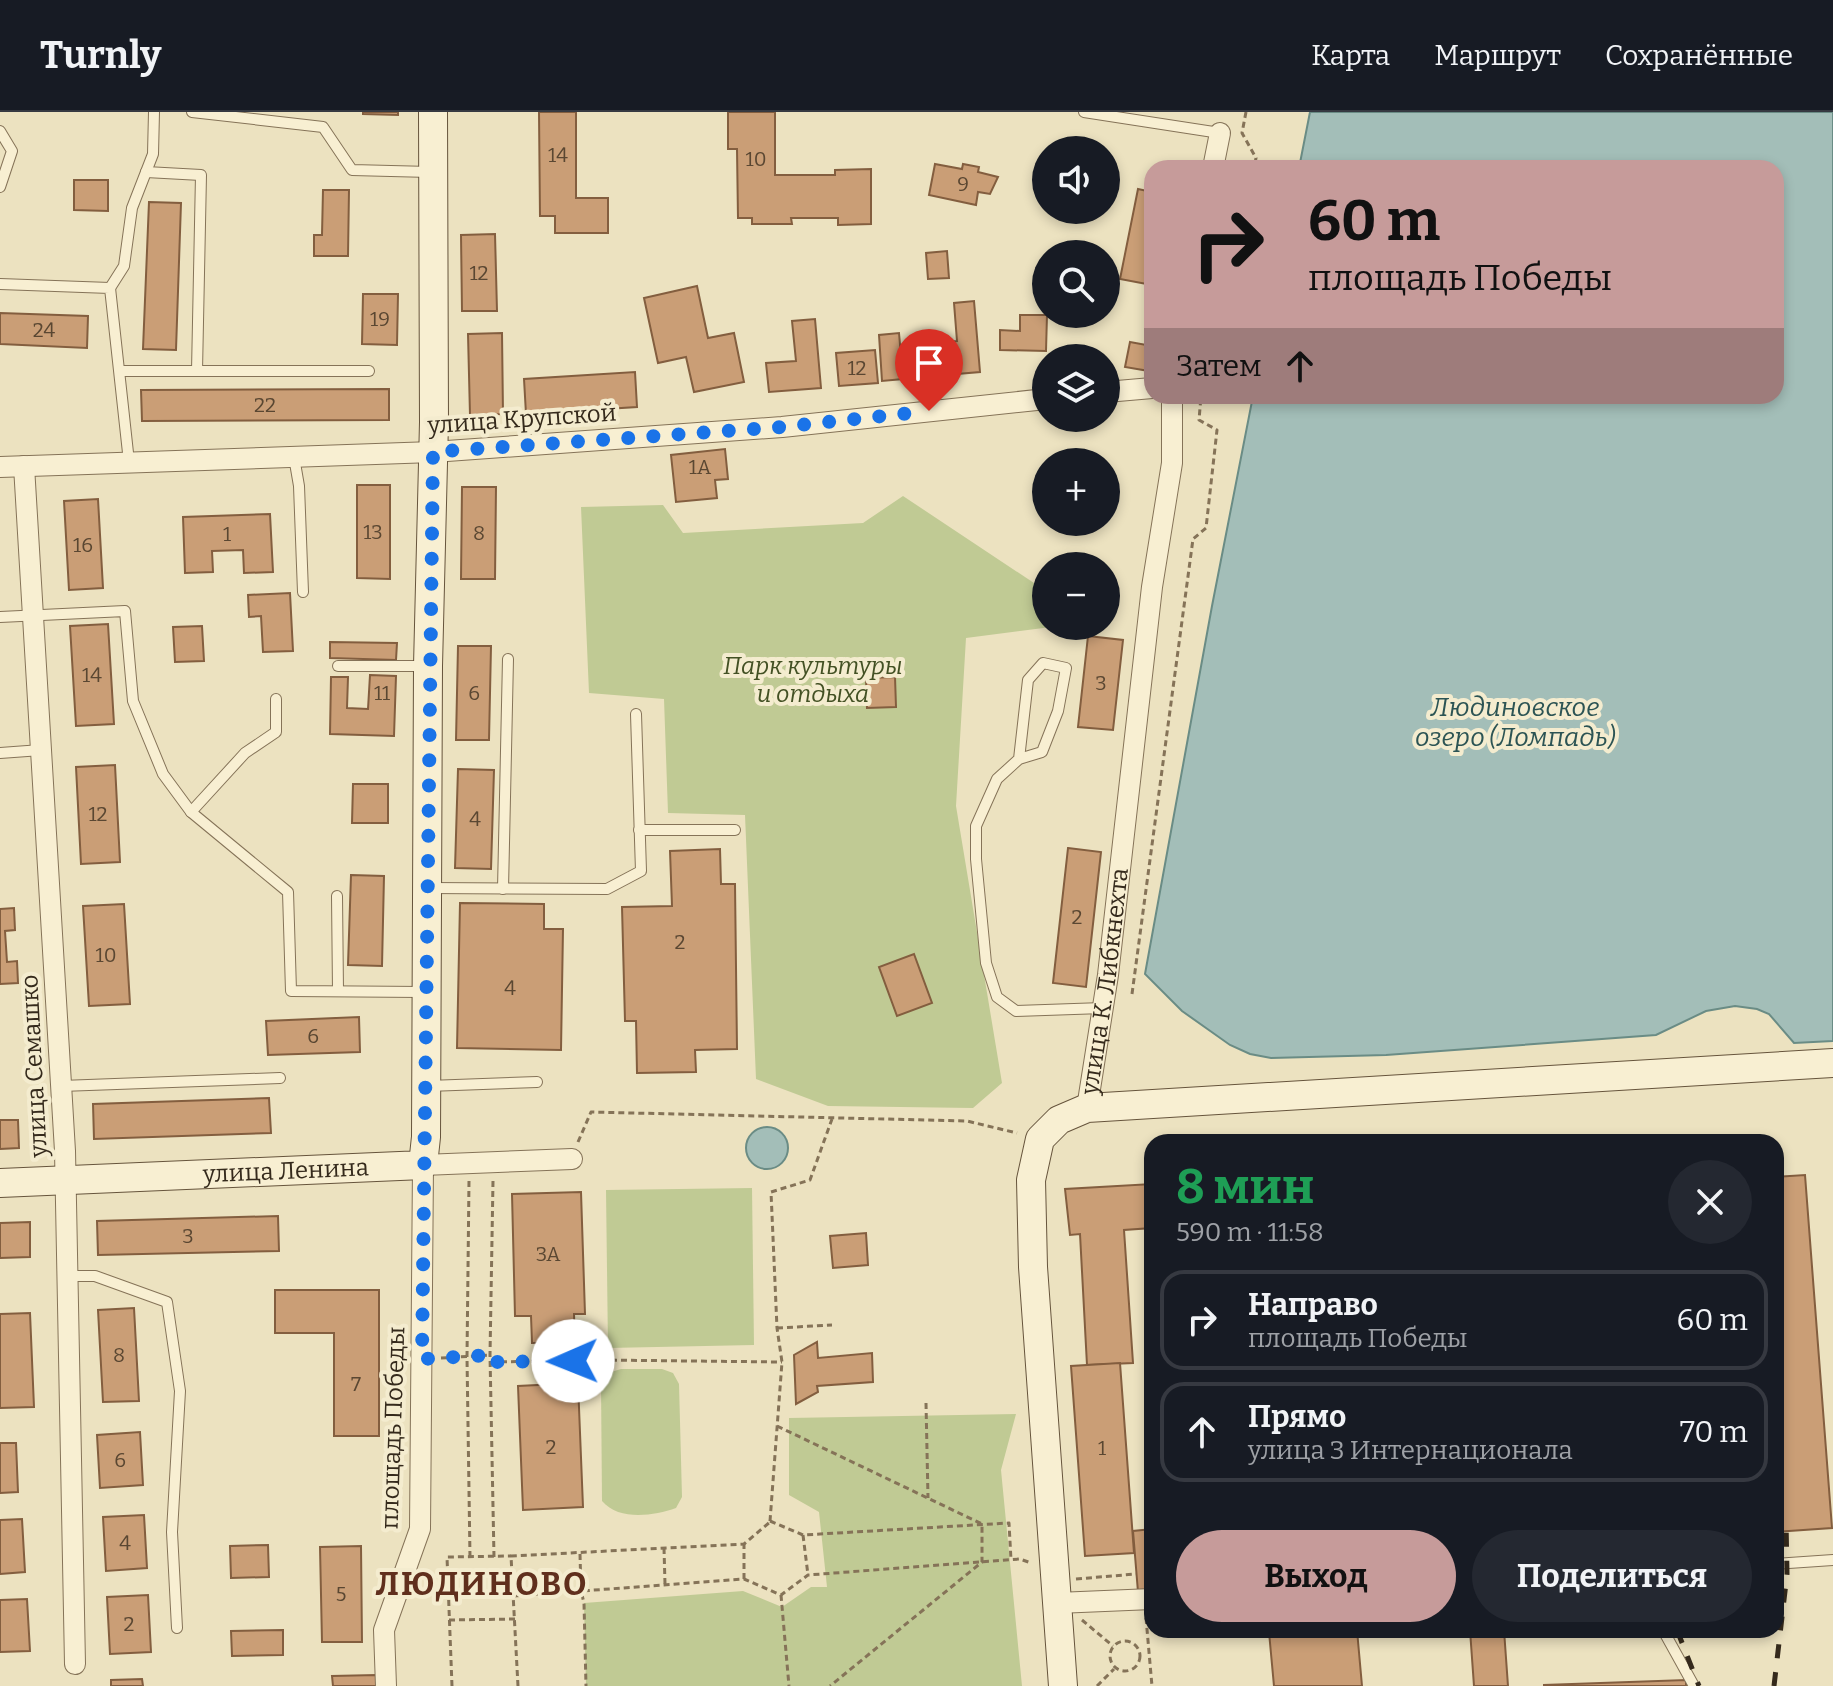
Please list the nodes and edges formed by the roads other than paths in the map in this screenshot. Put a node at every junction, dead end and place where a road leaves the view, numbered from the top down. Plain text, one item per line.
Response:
1 (154, 112) edge
2 (192, 112) edge
3 (433, 112) edge
4 (1084, 112) edge
5 (0, 131) edge
6 (1220, 133) joint
7 (1215, 160) edge
8 (146, 172) junction
9 (432, 172) junction
10 (0, 187) edge
11 (0, 284) edge
12 (110, 288) junction
13 (120, 371) junction
14 (197, 371) junction
15 (369, 371) dead end
16 (1144, 389) edge
17 (1120, 391) edge
18 (1032, 400) edge
19 (1172, 404) edge
20 (433, 452) junction
21 (294, 457) junction
22 (129, 462) junction
23 (24, 466) junction
24 (0, 467) edge
25 (303, 592) dead end
26 (33, 616) junction
27 (0, 617) edge
28 (508, 659) dead end
29 (338, 666) dead end
30 (428, 666) junction
31 (276, 699) dead end
32 (636, 714) dead end
33 (41, 750) junction
34 (0, 753) edge
35 (1019, 759) junction
36 (191, 812) junction
37 (639, 830) junction
38 (735, 830) dead end
39 (427, 888) junction
40 (503, 889) junction
41 (337, 896) dead end
42 (338, 991) junction
43 (425, 992) junction
44 (1103, 1008) junction
45 (1828, 1064) edge
46 (280, 1078) dead end
47 (537, 1082) dead end
48 (61, 1086) junction
49 (426, 1087) junction
50 (1087, 1108) junction
51 (572, 1159) road end
52 (423, 1165) junction
53 (66, 1181) junction
54 (0, 1183) edge
55 (68, 1276) junction
56 (1833, 1560) edge
57 (1784, 1563) edge
58 (1057, 1603) junction
59 (1144, 1607) edge
60 (177, 1628) dead end
61 (1667, 1638) edge
62 (75, 1664) dead end
63 (386, 1686) edge
64 (1063, 1686) edge
65 (1694, 1686) edge

1 - 8 lane
2 - 9 lane
3 - 9 street
4 - 6 lane
5 - 10 lane
6 - 7 street
8 - 12 lane
8 - 14 lane
9 - 20 street
11 - 12 lane
12 - 13 lane
13 - 14 lane
13 - 22 lane
14 - 15 lane
16 - 17 street
18 - 20 street, улица Крупской
19 - 44 street, улица К. Либкнехта
20 - 21 street, улица Крупской
20 - 30 street
21 - 22 street, улица Крупской
21 - 25 lane
22 - 23 street, улица Крупской
23 - 24 street, улица Крупской
23 - 26 street, улица Семашко
26 - 27 lane
26 - 33 street, улица Семашко
26 - 36 lane
28 - 40 lane
29 - 30 lane
30 - 39 street
31 - 36 lane
32 - 37 lane
33 - 34 lane
33 - 48 street, улица Семашко
35 - 35 lane
35 - 44 lane
36 - 42 lane
37 - 38 lane
37 - 40 lane
39 - 40 lane
39 - 43 street
41 - 42 lane
42 - 43 lane
43 - 49 street
44 - 50 street, улица К. Либкнехта
45 - 50 street
46 - 48 lane
47 - 49 lane
48 - 53 street, улица Семашко
49 - 52 street
50 - 58 street, улица К. Либкнехта
51 - 52 street, улица Ленина
52 - 53 street, улица Ленина
52 - 63 street, площадь Победы
53 - 54 street, улица Ленина
53 - 55 street, улица Семашко
55 - 60 lane
55 - 62 street, улица Семашко
56 - 57 lane
58 - 59 street
58 - 64 street
61 - 65 lane

